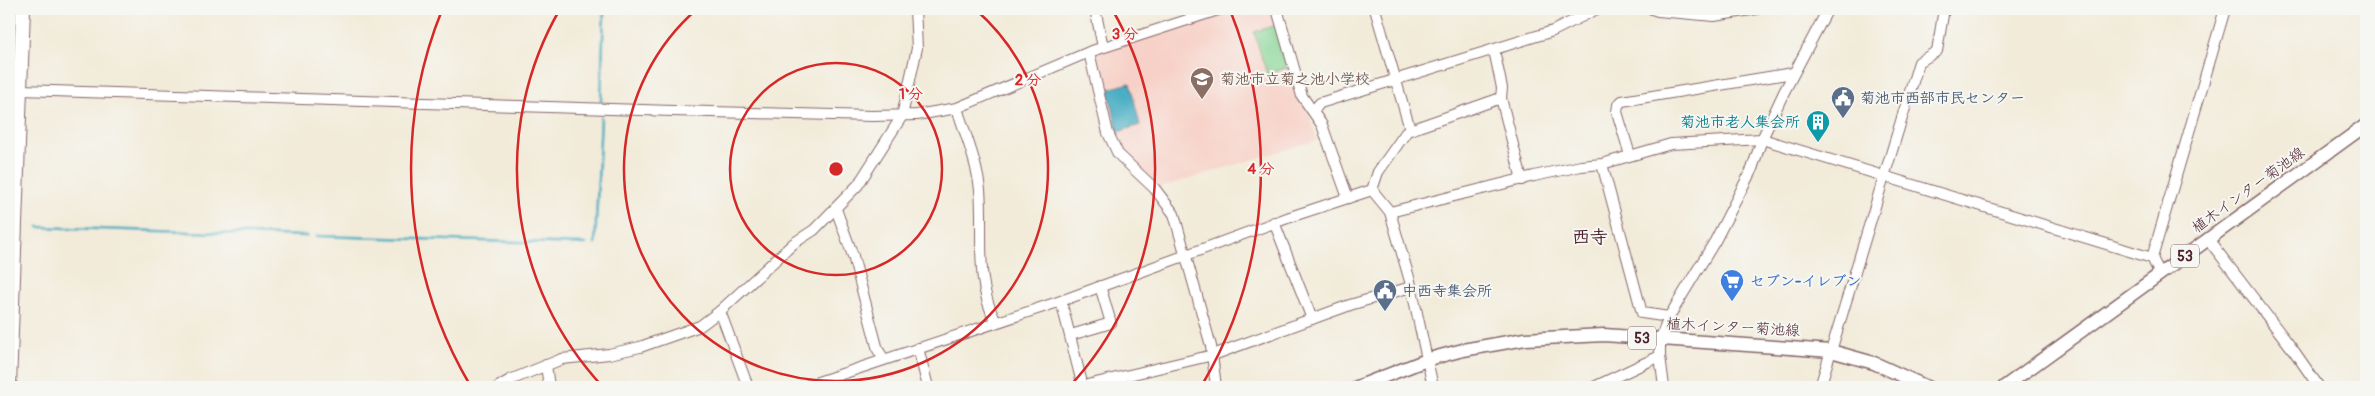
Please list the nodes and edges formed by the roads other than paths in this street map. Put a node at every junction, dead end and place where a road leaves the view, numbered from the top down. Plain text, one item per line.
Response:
1 (23, 9) edge
2 (915, 9) edge
3 (1094, 9) edge
4 (1222, 9) edge
5 (1277, 9) edge
6 (1375, 9) edge
7 (1597, 9) edge
8 (1652, 9) edge
9 (1757, 9) edge
10 (1828, 9) edge
11 (1944, 9) edge
12 (2225, 9) edge
13 (1714, 12) edge
14 (1103, 47) junction
15 (1494, 50) junction
16 (1089, 52) junction
17 (1793, 72) junction
18 (1395, 80) junction
19 (21, 90) junction
20 (1501, 98) junction
21 (957, 108) junction
22 (1313, 111) junction
23 (902, 116) junction
24 (2366, 125) edge
25 (1410, 129) junction
26 (1762, 140) junction
27 (1630, 155) junction
28 (1602, 164) junction
29 (1883, 177) junction
30 (1522, 180) junction
31 (1372, 190) junction
32 (1348, 198) junction
33 (836, 209) junction
34 (1390, 212) junction
35 (1274, 222) junction
36 (2208, 239) junction
37 (1186, 255) junction
38 (2152, 258) junction
39 (2160, 274) junction
40 (1100, 286) junction
41 (1411, 288) junction
42 (1061, 301) junction
43 (720, 311) junction
44 (1669, 317) junction
45 (1312, 319) junction
46 (996, 322) junction
47 (1071, 336) junction
48 (1660, 340) junction
49 (918, 348) junction
50 (1831, 351) junction
51 (1213, 355) junction
52 (1660, 356) junction
53 (884, 359) junction
54 (1429, 359) junction
55 (546, 365) junction
56 (9, 385) edge
57 (498, 387) edge
58 (549, 387) edge
59 (748, 387) edge
60 (803, 387) edge
61 (928, 387) edge
62 (1083, 387) edge
63 (1216, 387) edge
64 (1357, 387) edge
65 (1433, 387) edge
66 (1594, 387) edge
67 (1664, 387) edge
68 (1820, 387) edge
69 (1927, 387) edge
70 (2004, 387) edge
71 (2319, 387) edge

1 - 19 highway
2 - 23 street
3 - 14 street
4 - 14 street
5 - 22 street
6 - 18 street
7 - 15 street
8 - 13 street
9 - 13 street
10 - 17 street
11 - 29 street
12 - 38 street
14 - 16 street
15 - 18 street
15 - 20 street
16 - 21 street
16 - 37 street
17 - 26 street
17 - 27 street
18 - 22 street
18 - 25 street
19 - 23 street
19 - 56 highway
20 - 25 street
20 - 30 street
21 - 23 street
21 - 46 street
22 - 32 street
23 - 33 street
24 - 36 main road, 植木インター菊池線 / 53
25 - 31 street
26 - 27 street
26 - 29 street
26 - 44 street
27 - 28 street
28 - 30 street
28 - 44 street
29 - 38 street
29 - 50 street
30 - 34 street
31 - 32 street
31 - 34 street
32 - 35 street
33 - 43 street
33 - 53 street
34 - 41 street
35 - 37 street
35 - 45 street
36 - 39 main road, 植木インター菊池線 / 53
36 - 71 street
37 - 40 street
37 - 51 street
38 - 39 street
39 - 70 main road, 植木インター菊池線 / 53
40 - 42 street
40 - 47 street
41 - 45 street
41 - 54 street
42 - 46 street
42 - 47 street
43 - 55 street
43 - 59 street
44 - 48 street
45 - 51 street
46 - 49 street
47 - 62 street
48 - 50 main road, 植木インター菊池線 / 53
48 - 52 street
48 - 54 main road, 植木インター菊池線 / 53
49 - 53 street
49 - 61 street
50 - 68 street
50 - 69 main road, 植木インター菊池線 / 53
51 - 62 street
51 - 63 street
52 - 66 street
52 - 67 street
53 - 60 street
54 - 64 main road, 植木インター菊池線 / 53
54 - 65 street
55 - 57 street
55 - 58 street

